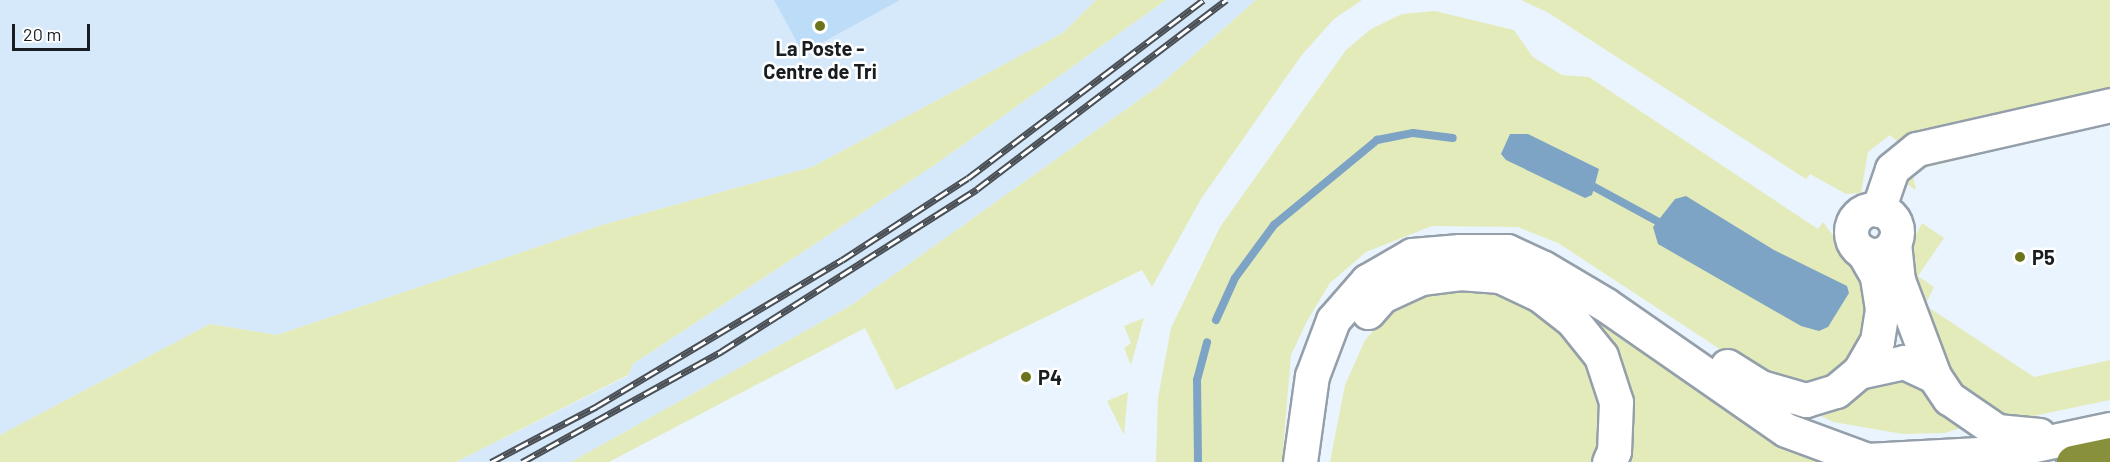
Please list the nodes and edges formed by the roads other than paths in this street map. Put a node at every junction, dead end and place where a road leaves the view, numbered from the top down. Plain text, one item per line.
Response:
1 (2110, 105) edge
2 (1878, 210) junction
3 (1894, 243) junction
4 (1863, 252) junction
5 (1647, 334) junction
6 (1859, 372) junction
7 (1934, 376) junction
8 (2110, 429) edge
9 (2074, 449) edge
10 (2110, 454) edge
11 (1300, 462) edge
12 (1321, 462) edge
13 (1609, 462) edge

1 - 2 street
2 - 3 street
2 - 4 street
3 - 4 street
3 - 7 street
4 - 6 street
5 - 6 street
5 - 9 street
5 - 11 street
6 - 7 street
7 - 9 street
8 - 9 street
9 - 10 highway
12 - 13 street

